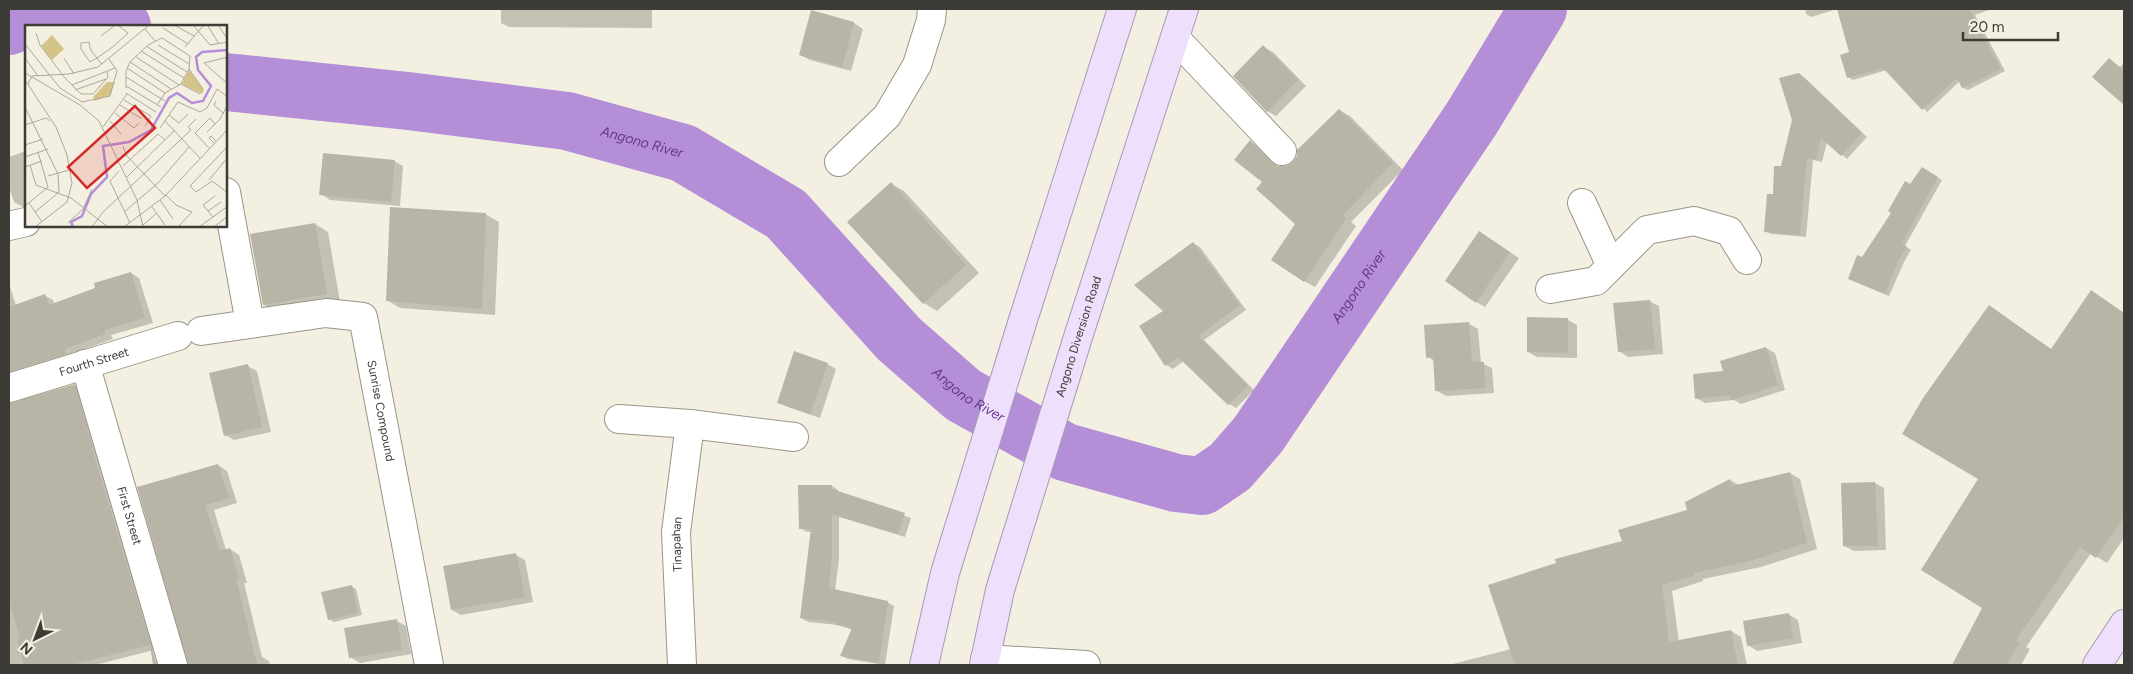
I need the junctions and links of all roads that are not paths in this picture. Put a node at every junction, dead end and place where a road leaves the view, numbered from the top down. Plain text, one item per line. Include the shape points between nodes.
1 (932, 9) edge
2 (1122, 9) edge
3 (1184, 9) edge
4 (1174, 38) junction
5 (1282, 152) dead end
6 (839, 162) dead end
7 (228, 203) edge
8 (1582, 203) dead end
9 (25, 222) edge
10 (9, 226) edge
11 (1747, 260) dead end
12 (1611, 266) junction
13 (1550, 289) dead end
14 (250, 323) junction
15 (190, 333) joint
16 (85, 364) junction
17 (9, 388) edge
18 (619, 419) dead end
19 (690, 424) junction
20 (794, 437) dead end
21 (2124, 624) edge
22 (985, 662) edge
23 (173, 665) edge
24 (429, 665) edge
25 (682, 665) edge
26 (924, 665) edge
27 (1086, 665) edge
28 (2097, 665) edge

1 - 6 street via 917,65 887,116
2 - 26 main road via 945,574
3 - 4 main road, Angono Diversion Road
4 - 5 street
4 - 22 main road, Angono Diversion Road via 1000,590
7 - 14 street
8 - 12 street
9 - 10 street
11 - 12 street via 1729,231 1694,221 1647,230
12 - 13 street via 1596,281
14 - 15 street, Sunrise Compound
14 - 24 street, Sunrise Compound via 326,313 363,318
15 - 16 street, Fourth Street
16 - 17 street, Fourth Street
16 - 23 street, First Street
18 - 19 street
19 - 20 street
19 - 25 street, Tinapahan via 676,532
21 - 28 main road
22 - 27 street

